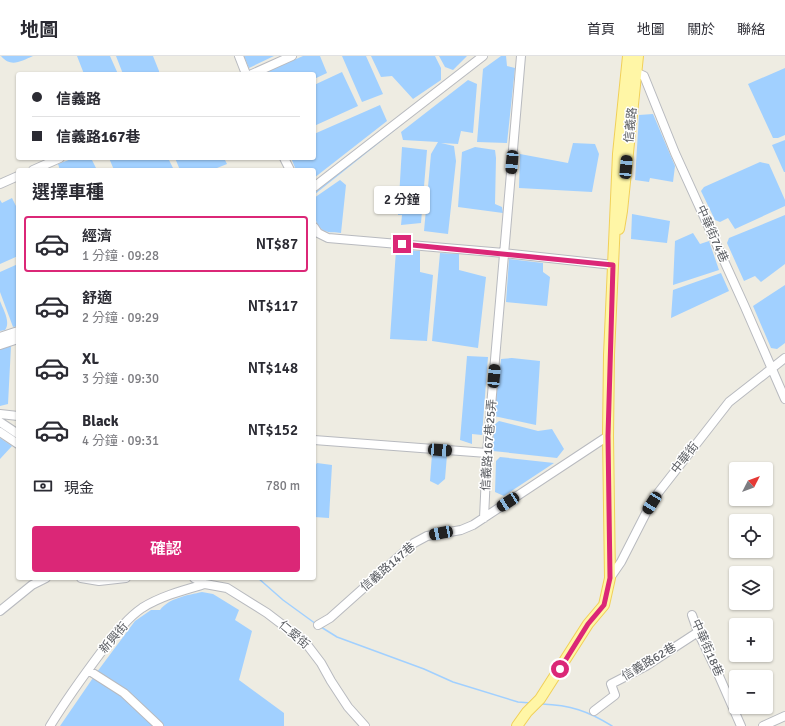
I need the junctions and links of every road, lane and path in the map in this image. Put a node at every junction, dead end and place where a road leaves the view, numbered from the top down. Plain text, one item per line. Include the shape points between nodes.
1 (239, 56) edge
2 (292, 56) edge
3 (483, 56) edge
4 (522, 56) edge
5 (628, 56) edge
6 (638, 56) edge
7 (627, 68) junction
8 (245, 72) edge
9 (256, 72) edge
10 (636, 72) junction
11 (56, 160) edge
12 (38, 168) edge
13 (16, 177) edge
14 (0, 184) edge
15 (316, 185) edge
16 (316, 230) edge
17 (504, 253) junction
18 (613, 265) junction
19 (16, 332) edge
20 (0, 337) edge
21 (16, 340) edge
22 (0, 345) edge
23 (785, 358) edge
24 (771, 369) junction
25 (785, 399) edge
26 (0, 414) edge
27 (16, 416) edge
28 (0, 422) edge
29 (0, 432) edge
30 (16, 433) edge
31 (608, 436) junction
32 (316, 440) edge
33 (16, 443) edge
34 (488, 453) junction
35 (484, 518) junction
36 (610, 578) junction
37 (42, 580) edge
38 (198, 580) edge
39 (205, 584) junction
40 (0, 611) edge
41 (692, 615) dead end
42 (318, 625) dead end
43 (698, 632) junction
44 (88, 670) junction
45 (594, 711) dead end
46 (785, 716) edge
47 (50, 726) edge
48 (159, 726) edge
49 (365, 726) edge
50 (517, 726) edge
51 (741, 726) edge
52 (763, 726) edge

1 - 8 street
2 - 9 street
3 - 15 street
4 - 17 street, 信義路167巷25弄
5 - 7 main road, 信義路
6 - 10 main road, 信義路
7 - 10 street
7 - 18 main road, 信義路 via 618,154
10 - 18 main road, 信義路 via 622,211
10 - 24 street, 中華街74巷 via 644,76
11 - 12 street
13 - 14 street
16 - 17 street via 328,238
17 - 18 street
17 - 34 street, 信義路167巷25弄
18 - 31 main road, 信義路
19 - 20 street
21 - 22 street
23 - 24 street, 中華街
24 - 25 street, 中華街74巷
24 - 36 street, 中華街 via 729,402 668,479 646,513 622,562
26 - 27 street
28 - 30 street
29 - 33 street
31 - 35 street, 信義路147巷
31 - 36 main road, 信義路
32 - 34 street
34 - 35 street, 信義路167巷25弄
35 - 42 street, 信義路147巷 via 461,530 427,536 414,543 330,618
36 - 50 main road, 信義路 via 604,605 588,624 538,701
37 - 40 street
38 - 39 street, 仁愛街
39 - 44 street, 新興街 via 180,591 142,608 116,633
39 - 49 street, 仁愛街 via 227,588 267,613 305,642 348,707
41 - 43 street, 中華街18巷
43 - 45 street, 信義路62巷 via 646,666 611,684 614,695
43 - 51 street, 中華街18巷
44 - 47 street, 新興街
44 - 48 street via 124,693
46 - 52 street

